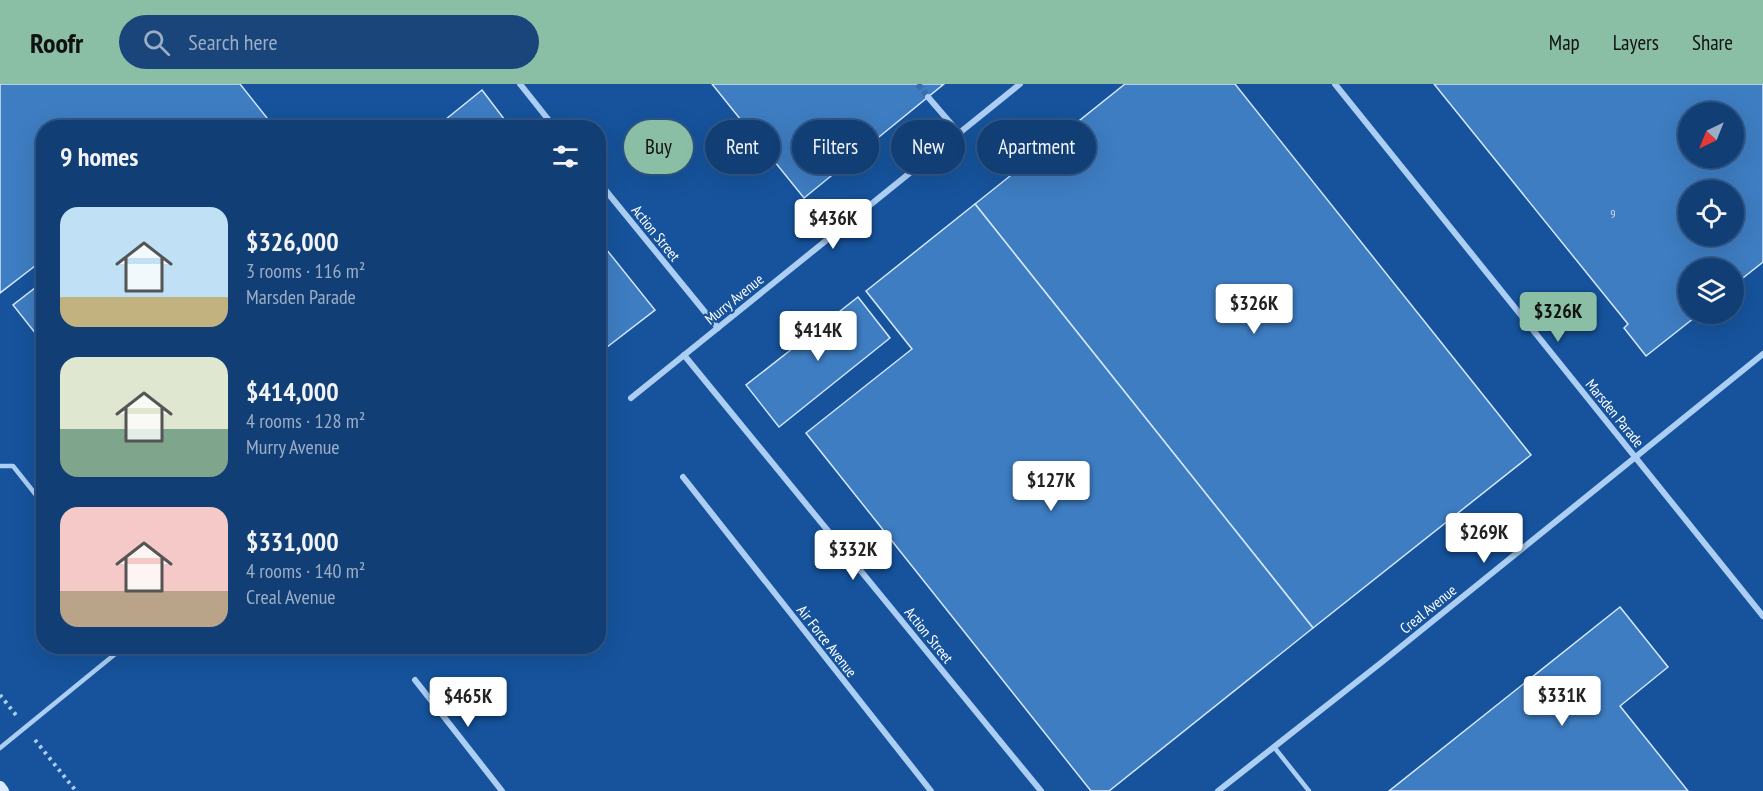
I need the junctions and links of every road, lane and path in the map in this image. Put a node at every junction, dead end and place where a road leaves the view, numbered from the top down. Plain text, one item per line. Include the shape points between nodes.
1 (520, 84) edge
2 (1020, 84) edge
3 (1335, 84) edge
4 (928, 97) tunnel mouth
5 (549, 120) edge
6 (948, 120) edge
7 (965, 128) edge
8 (908, 174) edge
9 (606, 191) edge
10 (718, 328) junction
11 (1763, 354) edge
12 (684, 355) junction
13 (631, 398) dead end
14 (1635, 457) junction
15 (0, 466) edge
16 (683, 477) dead end
17 (36, 495) edge
18 (1763, 616) edge
19 (114, 654) edge
20 (415, 680) dead end
21 (0, 695) edge
22 (25, 727) junction
23 (1274, 747) junction
24 (0, 748) edge
25 (0, 787) edge
26 (3, 791) edge
27 (76, 791) edge
28 (502, 791) edge
29 (931, 791) edge
30 (1041, 791) edge
31 (1218, 791) edge
32 (1309, 791) edge

1 - 5 street
2 - 7 street, Murry Avenue
3 - 14 street, Marsden Parade
4 - 6 street
8 - 10 street, Murry Avenue
9 - 10 street, Action Street
10 - 12 street, Murry Avenue
11 - 14 street, Creal Avenue
12 - 13 street, Murry Avenue
12 - 30 street, Action Street
14 - 18 street, Marsden Parade
14 - 23 street, Creal Avenue
15 - 17 lane via 13,466
16 - 29 street, Air Force Avenue
19 - 22 lane
20 - 28 street
21 - 22 path
22 - 24 lane
22 - 27 path
23 - 31 street, Creal Avenue
23 - 32 lane
25 - 26 street

